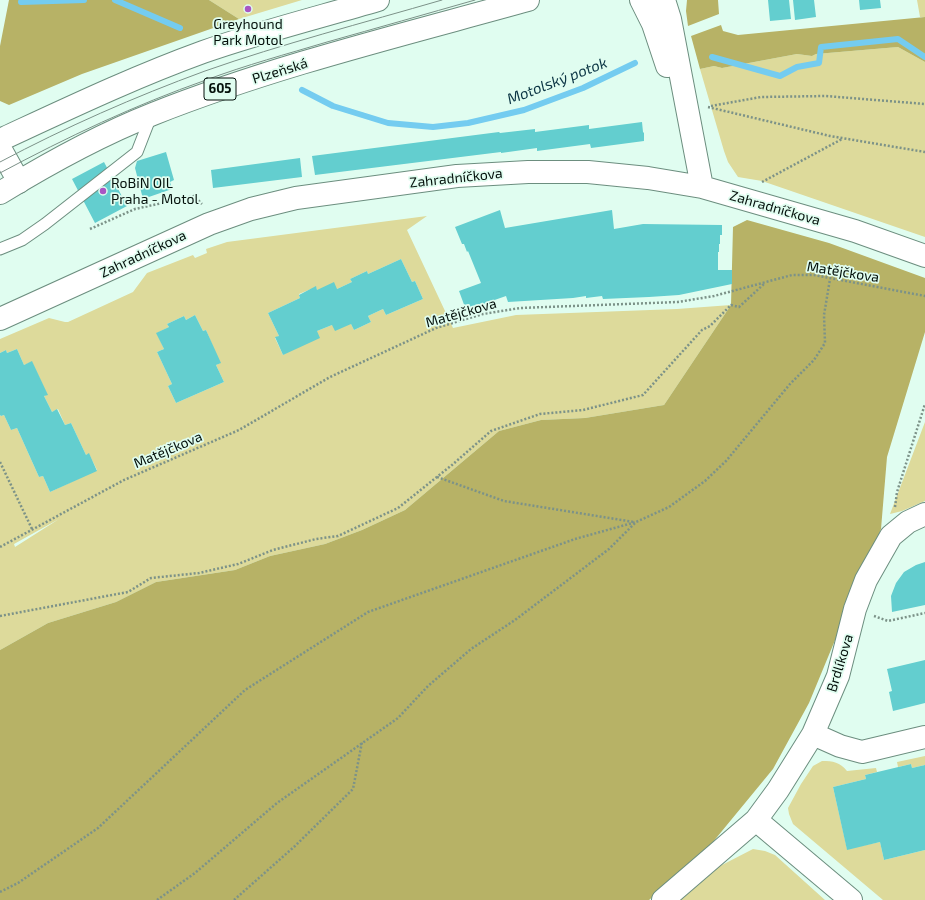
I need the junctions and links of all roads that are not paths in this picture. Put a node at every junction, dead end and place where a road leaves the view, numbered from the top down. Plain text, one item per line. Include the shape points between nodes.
1 (378, 0) edge
2 (528, 0) edge
3 (626, 0) edge
4 (641, 0) edge
5 (665, 11) edge
6 (152, 115) junction
7 (0, 140) edge
8 (0, 148) edge
9 (19, 182) junction
10 (702, 187) junction
11 (0, 193) edge
12 (0, 248) edge
13 (925, 256) edge
14 (0, 319) edge
15 (925, 514) edge
16 (813, 734) junction
17 (925, 737) edge
18 (756, 820) junction
19 (663, 900) edge
20 (851, 900) edge

1 - 7 street via 204,52 70,106
2 - 6 street, Plzeňská / 605 via 287,68
3 - 5 street
4 - 5 street
5 - 10 street
6 - 9 street, Plzeňská / 605 via 56,160
6 - 12 lane via 137,152 45,224 22,240
8 - 9 street
9 - 11 street, Plzeňská / 605
10 - 13 street, Zahradníčkova via 855,231
10 - 14 street, Zahradníčkova via 588,172 528,172 457,176 296,198 251,209 208,224
15 - 16 street, Brdlíkova via 908,522 891,536 866,580 855,609 838,676
16 - 17 street via 862,752
16 - 18 street, Brdlíkova
18 - 19 street, Brdlíkova
18 - 20 street

